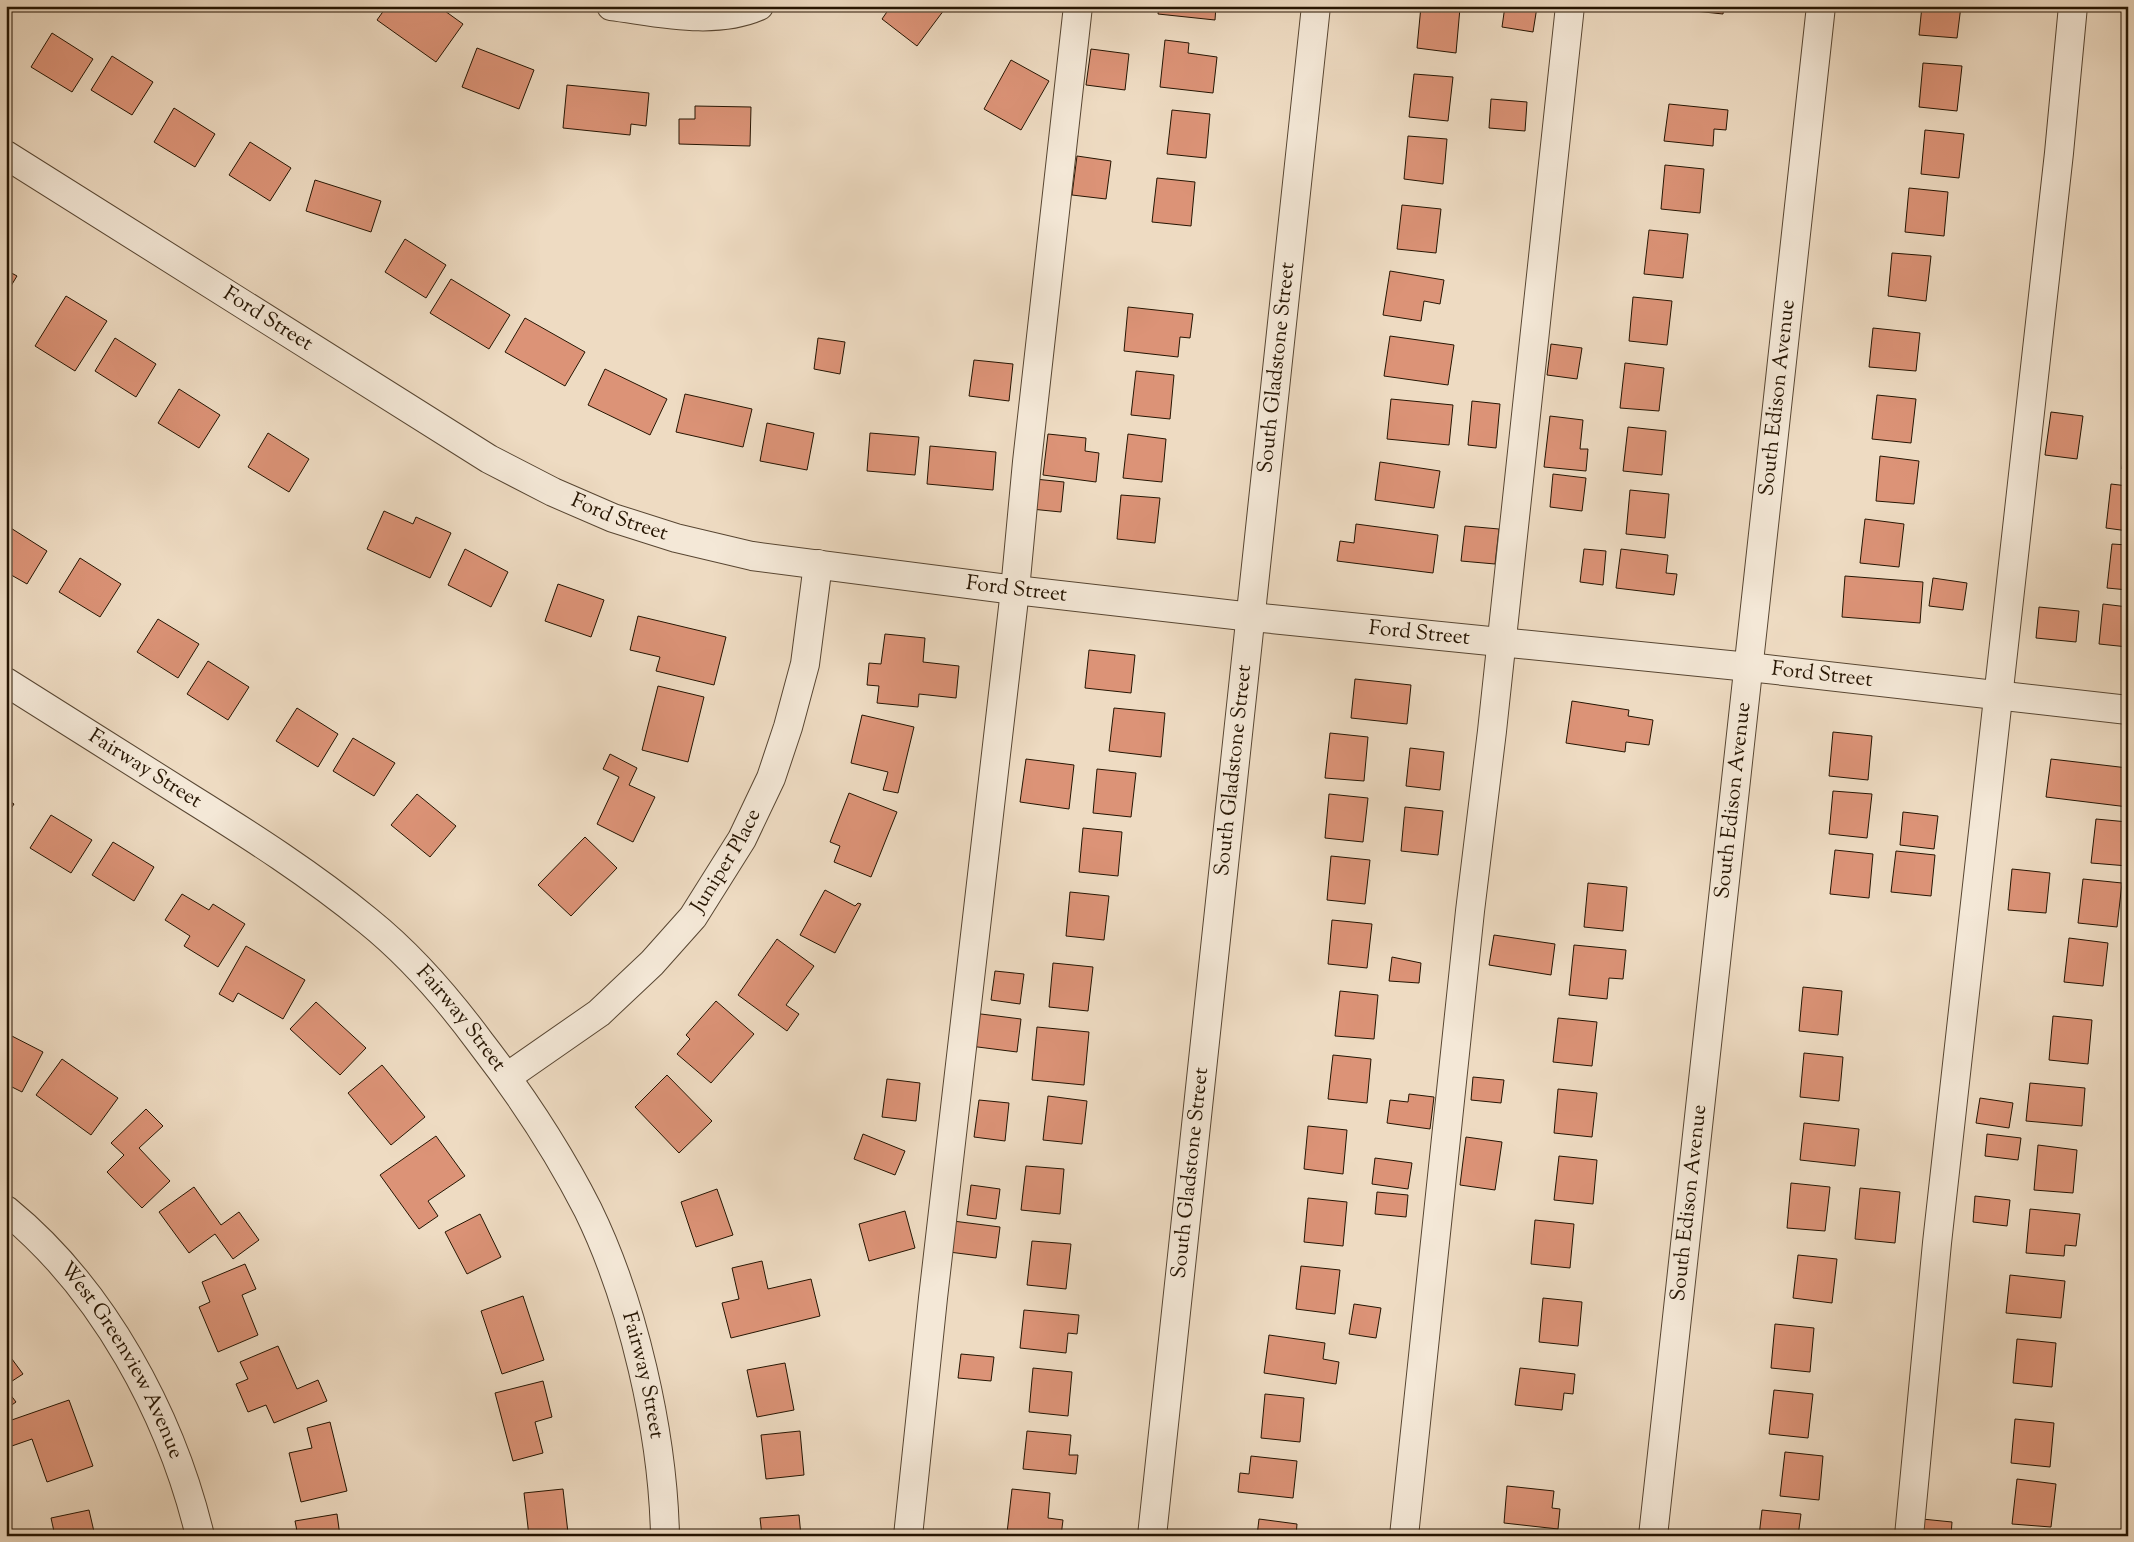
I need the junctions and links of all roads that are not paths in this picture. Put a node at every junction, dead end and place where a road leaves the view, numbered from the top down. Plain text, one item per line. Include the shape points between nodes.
1 (611, 6) edge
2 (759, 6) edge
3 (1078, 6) edge
4 (1316, 6) edge
5 (1570, 6) edge
6 (1821, 6) edge
7 (2073, 6) edge
8 (6, 155) edge
9 (818, 564) junction
10 (1015, 590) junction
11 (1252, 617) junction
12 (1501, 643) junction
13 (1749, 667) junction
14 (6, 682) edge
15 (2000, 696) junction
16 (2128, 710) edge
17 (507, 1077) junction
18 (6, 1210) edge
19 (200, 1536) edge
20 (666, 1536) edge
21 (908, 1536) edge
22 (1152, 1536) edge
23 (1404, 1536) edge
24 (1653, 1536) edge
25 (1909, 1536) edge

1 - 2 street via 683,16 721,15
3 - 10 street
4 - 11 street, South Gladstone Street
5 - 12 street
6 - 13 street, South Edison Avenue
7 - 15 street
8 - 9 street, Ford Street via 489,459 553,492 613,518 676,538 752,556
9 - 10 street, Ford Street
9 - 17 street, Juniper Place via 804,664 788,727 771,778 742,839 693,918 652,963 599,1013
10 - 11 street, Ford Street
10 - 21 street
11 - 12 street, Ford Street
11 - 22 street, South Gladstone Street
12 - 13 street, Ford Street
12 - 23 street
13 - 15 street, Ford Street
13 - 24 street, South Edison Avenue
14 - 17 street, Fairway Street via 250,836 371,922 456,1010
15 - 16 street, Ford Street
15 - 25 street via 1937,1243
17 - 20 street, Fairway Street via 531,1112 587,1210 612,1265 647,1392 658,1452
18 - 19 street, West Greenview Avenue via 28,1228 69,1272 114,1333 148,1393 176,1456

